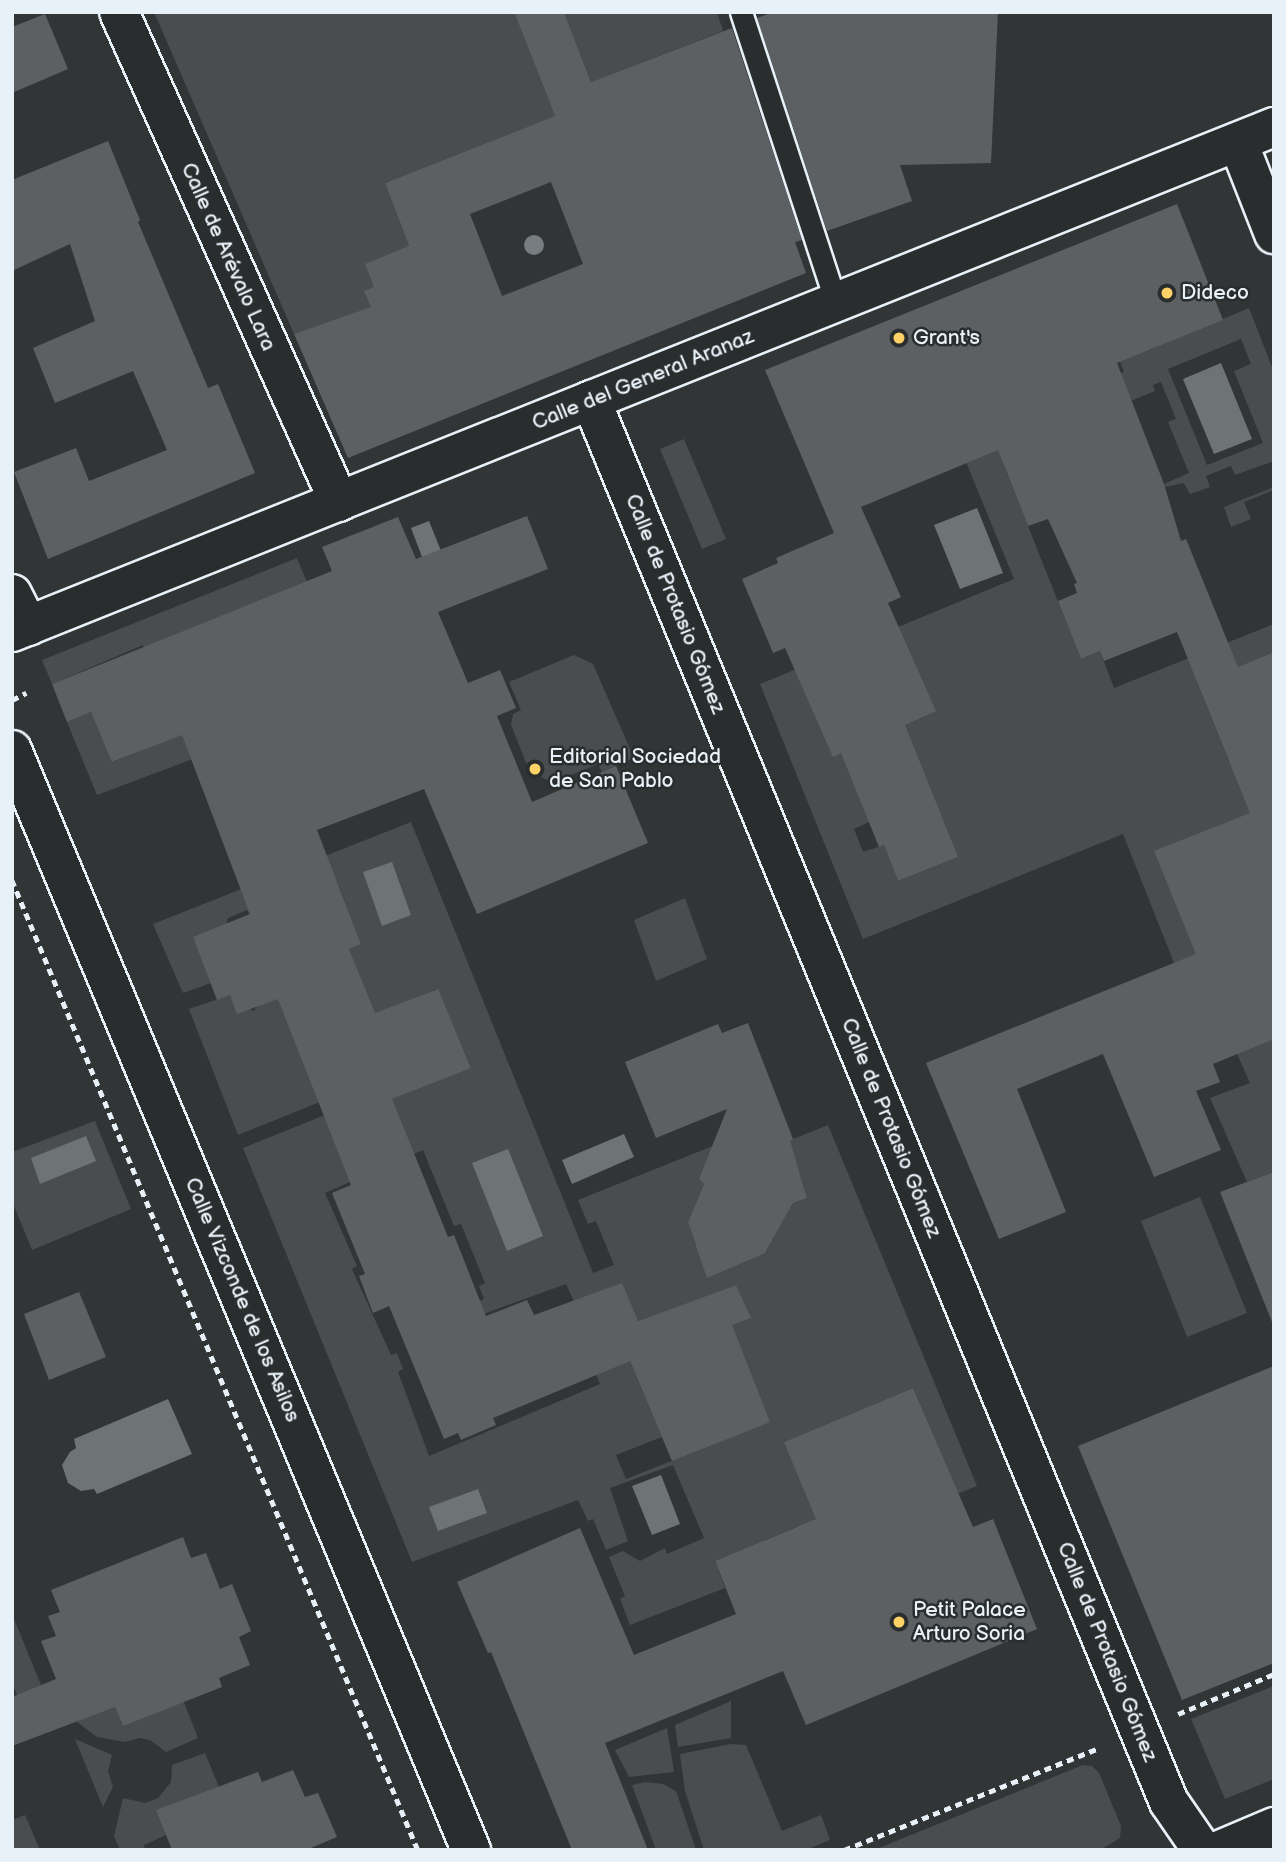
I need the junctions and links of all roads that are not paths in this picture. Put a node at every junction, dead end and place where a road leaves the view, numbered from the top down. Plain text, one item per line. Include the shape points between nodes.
1 (119, 12) edge
2 (741, 12) edge
3 (1274, 127) edge
4 (1238, 142) junction
5 (1274, 234) edge
6 (836, 302) junction
7 (591, 400) junction
8 (339, 502) junction
9 (17, 617) edge
10 (12, 750) edge
11 (1274, 1827) edge
12 (471, 1850) edge
13 (1202, 1850) edge
14 (1220, 1850) edge

1 - 8 street, Calle de Arévalo Lara
2 - 6 lane
3 - 4 street, Calle del General Aranaz
4 - 5 street
4 - 6 street, Calle del General Aranaz
6 - 7 street, Calle del General Aranaz
7 - 8 street, Calle del General Aranaz
7 - 13 street, Calle de Protasio Gómez via 1169,1802
8 - 9 street, Calle del General Aranaz
10 - 12 street, Calle Vizconde de los Asilos
11 - 14 street

